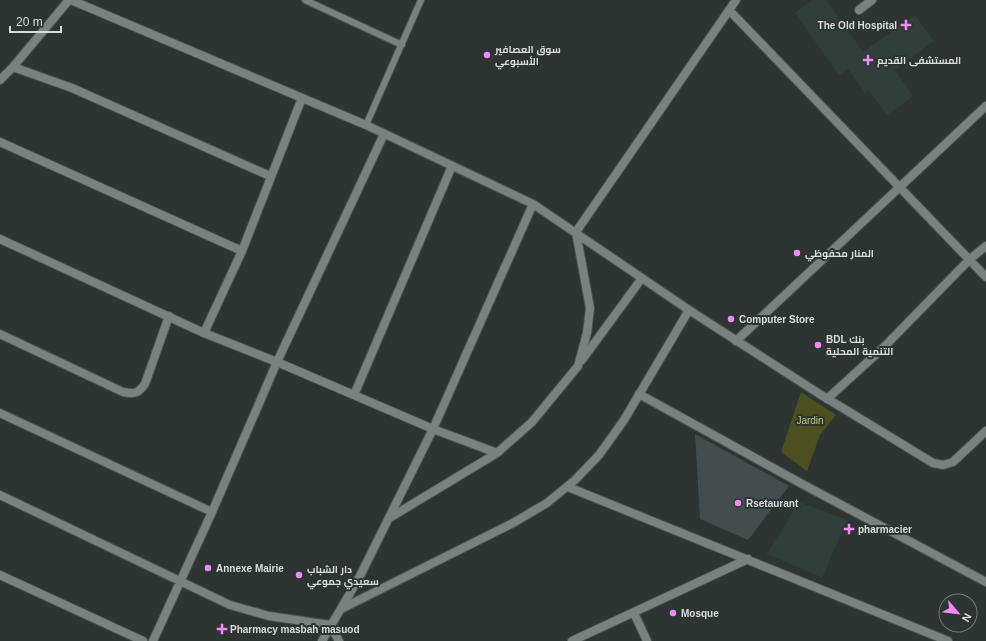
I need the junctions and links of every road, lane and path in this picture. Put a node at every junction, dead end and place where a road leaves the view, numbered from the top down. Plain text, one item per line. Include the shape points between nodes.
1 (70, 0) edge
2 (305, 0) edge
3 (421, 0) edge
4 (736, 0) edge
5 (872, 0) edge
6 (729, 10) junction
7 (859, 10) dead end
8 (402, 45) junction
9 (13, 67) junction
10 (0, 80) edge
11 (302, 98) junction
12 (986, 106) edge
13 (366, 125) junction
14 (384, 134) junction
15 (0, 142) edge
16 (452, 166) junction
17 (270, 176) junction
18 (899, 186) junction
19 (533, 204) junction
20 (576, 232) junction
21 (0, 239) edge
22 (986, 246) edge
23 (242, 251) junction
24 (970, 259) junction
25 (986, 277) edge
26 (642, 278) junction
27 (688, 310) junction
28 (169, 316) junction
29 (204, 333) junction
30 (0, 334) edge
31 (736, 341) junction
32 (277, 362) junction
33 (578, 366) junction
34 (639, 394) junction
35 (354, 395) junction
36 (828, 399) junction
37 (0, 413) edge
38 (433, 429) junction
39 (986, 431) edge
40 (497, 453) junction
41 (568, 486) junction
42 (0, 495) edge
43 (212, 512) junction
44 (390, 517) junction
45 (748, 560) junction
46 (0, 575) edge
47 (180, 582) junction
48 (986, 582) edge
49 (340, 610) junction
50 (634, 613) junction
51 (330, 625) junction
52 (143, 641) edge
53 (153, 641) edge
54 (322, 641) edge
55 (339, 641) edge
56 (572, 641) edge
57 (647, 641) edge
58 (948, 641) edge

1 - 9 street
1 - 11 street
2 - 8 lane
3 - 8 lane
4 - 6 street
5 - 7 street
6 - 18 street
6 - 20 street
8 - 13 lane
9 - 10 street
9 - 17 street via 72,88
11 - 13 street
11 - 17 street
12 - 18 street
13 - 14 street
14 - 16 street
14 - 32 street
15 - 23 street
16 - 19 street
16 - 35 street
17 - 23 street
18 - 24 street
18 - 31 street
19 - 20 street
19 - 38 street
20 - 26 street
20 - 33 street via 590,308 587,333
21 - 28 street
22 - 24 street
23 - 29 street
24 - 25 street
24 - 36 street via 883,348
26 - 27 street
26 - 33 street
27 - 31 street
27 - 34 street
28 - 29 street
28 - 30 street via 145,384 134,394 123,392
29 - 32 street
31 - 36 street
32 - 35 street
32 - 43 street
33 - 40 street via 532,422
34 - 41 street via 600,455
34 - 48 street
35 - 38 street
36 - 39 street via 940,465 953,462
37 - 43 street
38 - 40 street
38 - 44 street
40 - 44 street
41 - 45 street
41 - 49 street via 547,503 513,523
42 - 47 street
43 - 47 street
44 - 49 street
45 - 50 street
45 - 58 street
46 - 52 street
47 - 51 street via 246,610 268,616
47 - 53 street
49 - 51 street
50 - 56 street
50 - 57 street
51 - 54 street
51 - 55 street

